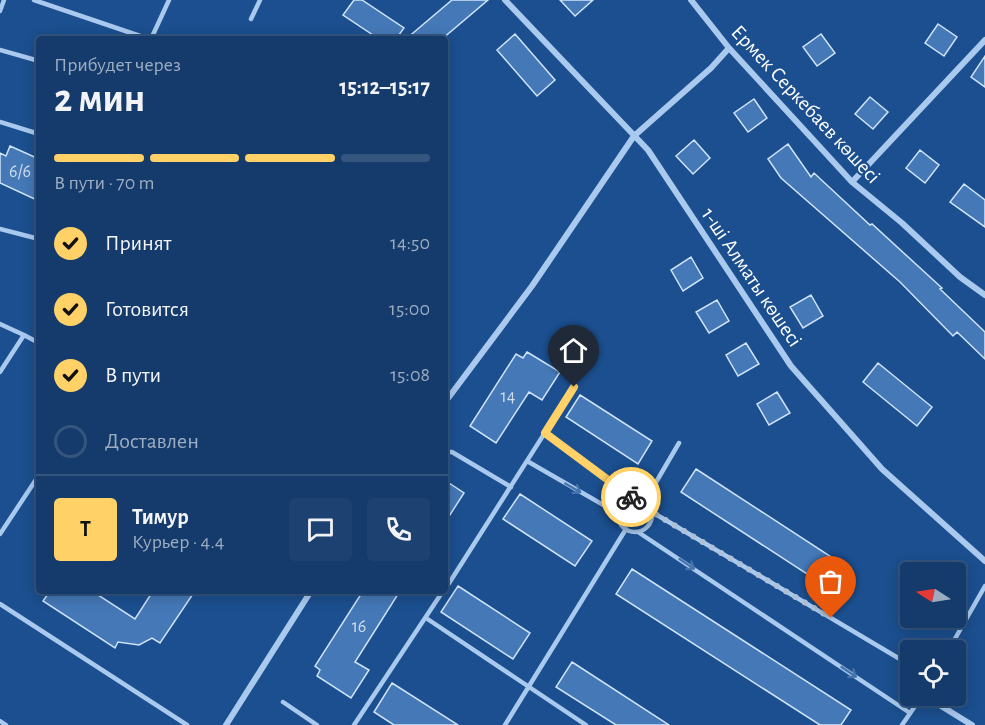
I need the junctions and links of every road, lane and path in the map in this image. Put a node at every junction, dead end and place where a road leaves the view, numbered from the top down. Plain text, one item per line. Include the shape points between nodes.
1 (4, 0) edge
2 (34, 0) edge
3 (169, 0) edge
4 (260, 0) edge
5 (505, 0) edge
6 (691, 0) edge
7 (0, 11) edge
8 (251, 19) dead end
9 (141, 36) edge
10 (151, 36) edge
11 (985, 40) edge
12 (729, 48) junction
13 (0, 50) edge
14 (36, 60) edge
15 (0, 122) edge
16 (36, 133) edge
17 (634, 136) junction
18 (852, 182) junction
19 (0, 229) edge
20 (36, 238) edge
21 (985, 295) edge
22 (0, 324) edge
23 (24, 335) junction
24 (36, 341) edge
25 (0, 372) edge
26 (574, 387) dead end
27 (448, 398) edge
28 (545, 433) junction
29 (679, 443) dead end
30 (448, 452) edge
31 (527, 461) junction
32 (36, 480) edge
33 (511, 487) junction
34 (632, 498) junction
35 (645, 501) junction
36 (652, 512) junction
37 (619, 514) junction
38 (626, 529) junction
39 (638, 532) junction
40 (0, 534) edge
41 (985, 561) edge
42 (448, 583) edge
43 (985, 586) edge
44 (308, 594) edge
45 (441, 594) edge
46 (0, 604) edge
47 (426, 618) junction
48 (954, 640) edge
49 (900, 659) edge
50 (529, 687) junction
51 (283, 702) dead end
52 (915, 706) edge
53 (940, 706) edge
54 (910, 712) junction
55 (0, 721) edge
56 (6, 725) edge
57 (187, 725) edge
58 (226, 725) edge
59 (317, 725) edge
60 (354, 725) edge
61 (506, 725) edge
62 (586, 725) edge
63 (902, 725) edge
64 (972, 725) edge

1 - 7 lane
2 - 9 lane
3 - 10 lane
4 - 8 lane
5 - 17 street, 1-ші Алматы көшесі
6 - 12 street, Ермек Серкебаев көшесі
11 - 18 street
12 - 17 street
12 - 18 street, Ермек Серкебаев көшесі
13 - 14 lane
15 - 16 lane
17 - 27 street via 532,286
17 - 41 street, 1-ші Алматы көшесі via 648,150 791,366 882,469
18 - 21 street, Ермек Серкебаев көшесі
19 - 20 lane
22 - 23 lane
23 - 24 lane
23 - 25 lane
26 - 28 lane
28 - 31 lane
28 - 34 lane
29 - 35 lane
30 - 33 lane
31 - 33 lane
31 -> 37 lane
32 - 40 lane
33 - 42 lane
34 - 35 lane
34 - 37 lane via 622,505
35 - 36 lane
36 - 39 lane via 649,525
36 - 49 lane
37 - 38 lane
38 - 39 lane
38 - 50 lane
39 -> 54 lane
43 - 48 lane
44 - 58 street
45 - 47 lane
46 - 57 lane
47 - 50 lane
47 - 60 lane
50 - 61 lane
50 - 62 lane
51 - 59 lane
52 - 54 lane
53 - 64 street
54 - 63 lane
55 - 56 lane

